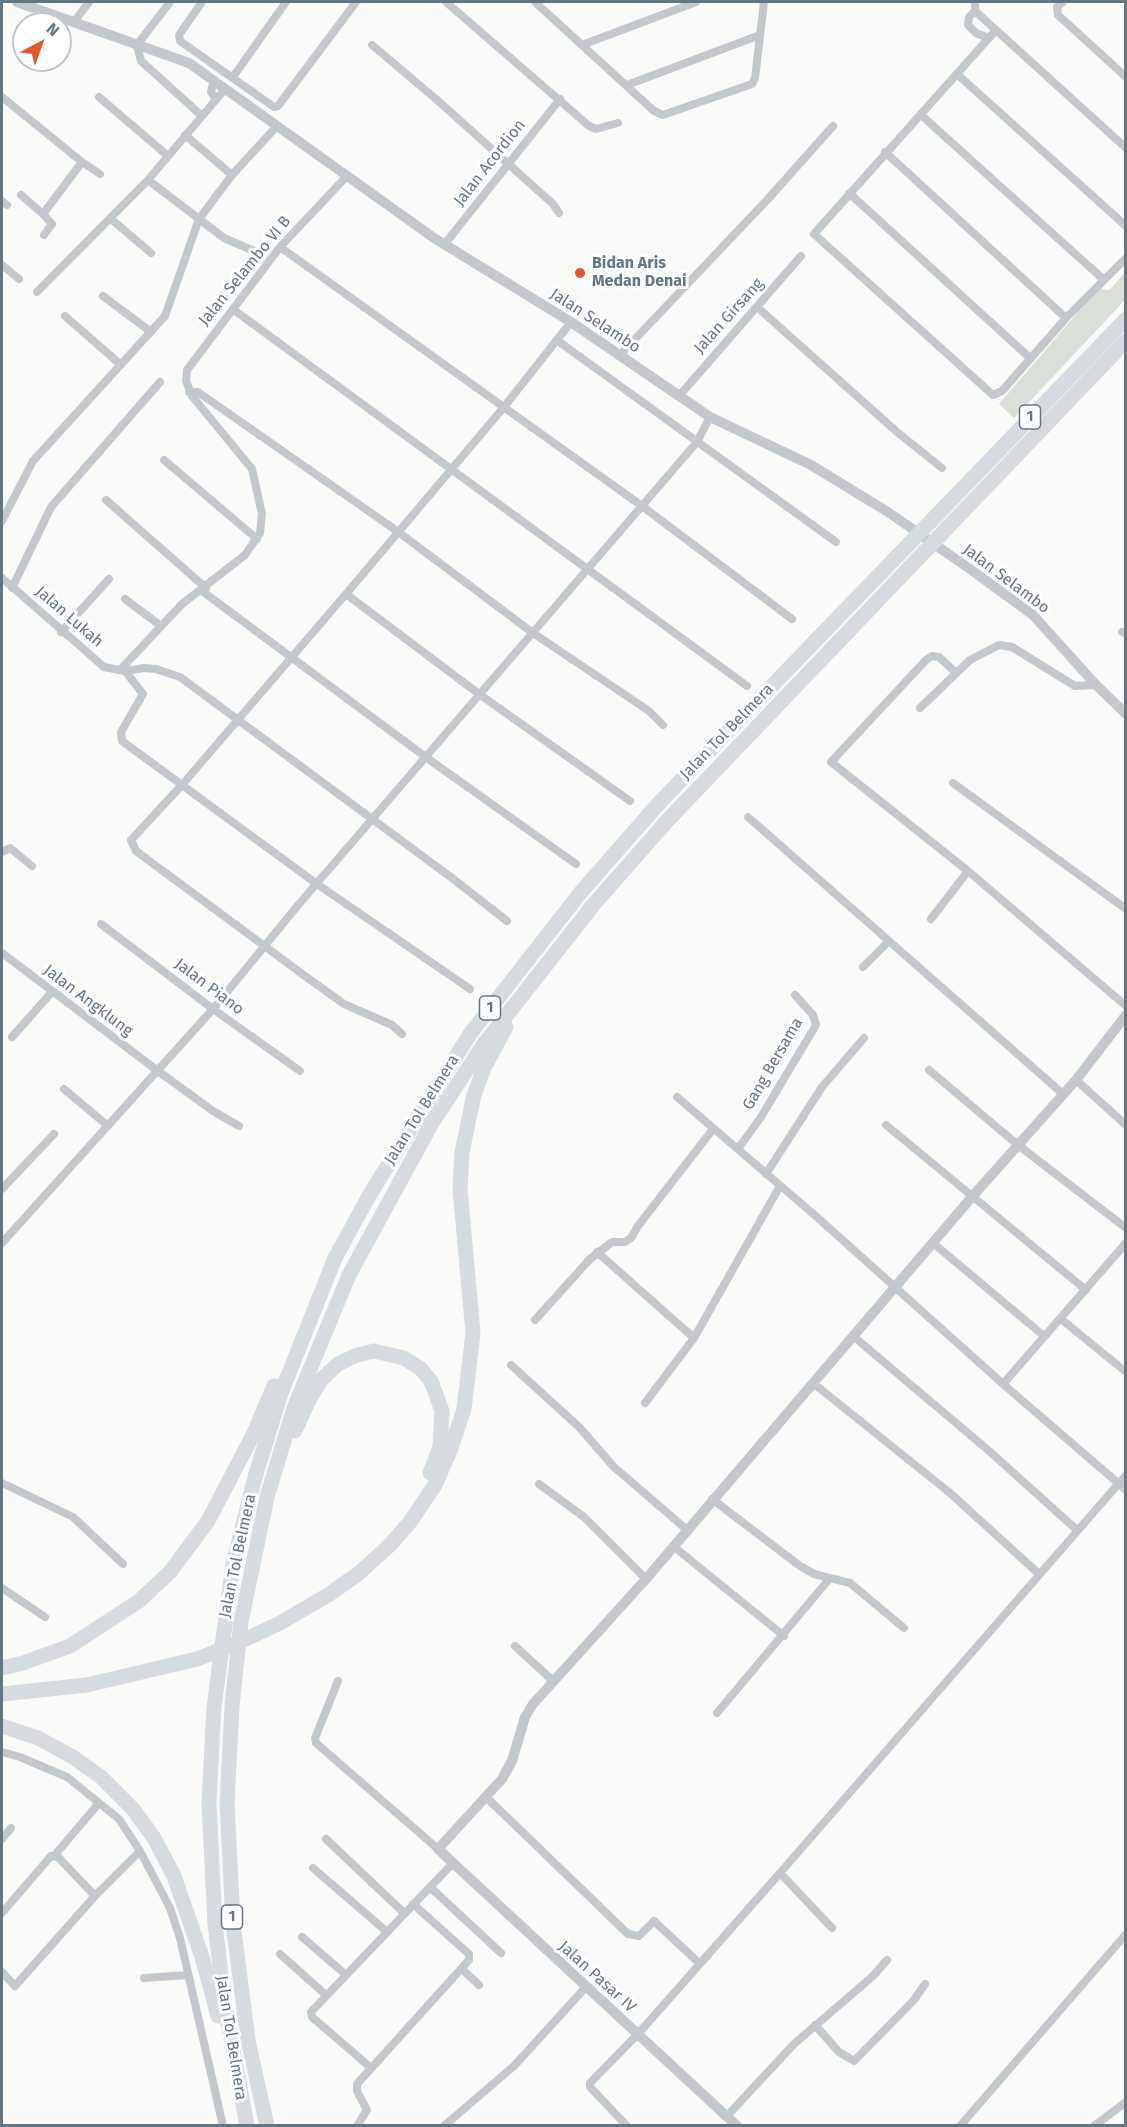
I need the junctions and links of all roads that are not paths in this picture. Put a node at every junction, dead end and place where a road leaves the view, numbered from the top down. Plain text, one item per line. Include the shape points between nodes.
1 (17, 2) edge
2 (89, 2) edge
3 (170, 2) edge
4 (202, 2) edge
5 (286, 2) edge
6 (356, 2) edge
7 (447, 2) edge
8 (549, 2) edge
9 (696, 2) edge
10 (764, 2) edge
11 (1063, 2) edge
12 (537, 3) edge
13 (975, 6) edge
14 (74, 22) junction
15 (996, 30) junction
16 (760, 35) junction
17 (989, 38) junction
18 (137, 45) junction
19 (372, 45) dead end
20 (582, 45) junction
21 (958, 75) junction
22 (233, 77) junction
23 (1125, 77) edge
24 (214, 80) junction
25 (627, 85) junction
26 (225, 88) junction
27 (99, 96) dead end
28 (2, 97) edge
29 (560, 99) junction
30 (216, 100) junction
31 (921, 115) junction
32 (202, 116) junction
33 (618, 123) dead end
34 (277, 126) junction
35 (833, 126) dead end
36 (185, 135) junction
37 (1125, 148) edge
38 (885, 152) junction
39 (168, 156) junction
40 (82, 162) junction
41 (508, 164) junction
42 (100, 174) dead end
43 (232, 175) junction
44 (346, 177) junction
45 (148, 180) junction
46 (849, 193) junction
47 (21, 195) dead end
48 (559, 213) dead end
49 (43, 214) junction
50 (111, 219) junction
51 (199, 219) junction
52 (1125, 226) edge
53 (44, 235) dead end
54 (444, 245) junction
55 (280, 248) junction
56 (254, 251) dead end
57 (151, 253) dead end
58 (801, 256) dead end
59 (1125, 258) edge
60 (2, 265) edge
61 (19, 279) dead end
62 (1103, 279) junction
63 (37, 292) dead end
64 (103, 296) dead end
65 (757, 307) junction
66 (234, 310) junction
67 (64, 316) dead end
68 (1066, 318) junction
69 (1125, 319) edge
70 (571, 322) junction
71 (151, 332) junction
72 (558, 341) junction
73 (1125, 341) edge
74 (619, 356) junction
75 (1030, 358) junction
76 (121, 365) junction
77 (160, 382) dead end
78 (189, 392) junction
79 (679, 396) junction
80 (504, 407) junction
81 (710, 417) junction
82 (698, 442) junction
83 (164, 460) dead end
84 (452, 468) junction
85 (942, 468) dead end
86 (106, 500) dead end
87 (642, 506) junction
88 (2, 521) edge
89 (397, 531) junction
90 (257, 539) junction
91 (836, 542) dead end
92 (588, 570) junction
93 (2, 578) edge
94 (109, 579) dead end
95 (12, 588) junction
96 (204, 590) junction
97 (346, 594) junction
98 (125, 598) dead end
99 (792, 619) dead end
100 (161, 626) junction
101 (61, 632) junction
102 (533, 633) junction
103 (290, 658) junction
104 (123, 671) junction
105 (955, 672) junction
106 (1095, 685) junction
107 (747, 686) dead end
108 (479, 694) junction
109 (920, 708) dead end
110 (1125, 714) edge
111 (236, 721) junction
112 (663, 725) dead end
113 (426, 758) junction
114 (953, 783) dead end
115 (182, 786) junction
116 (630, 801) dead end
117 (748, 817) dead end
118 (372, 821) junction
119 (2, 852) edge
120 (576, 864) dead end
121 (32, 866) dead end
122 (968, 871) junction
123 (316, 884) junction
124 (1125, 909) edge
125 (931, 919) dead end
126 (507, 921) dead end
127 (101, 924) dead end
128 (888, 942) junction
129 (264, 946) junction
130 (2, 953) edge
131 (863, 967) dead end
132 (538, 973) junction
133 (470, 989) dead end
134 (51, 993) junction
135 (795, 995) dead end
136 (1125, 1006) edge
137 (213, 1010) junction
138 (1124, 1018) edge
139 (402, 1034) dead end
140 (12, 1037) dead end
141 (864, 1038) dead end
142 (929, 1070) dead end
143 (158, 1071) junction
144 (300, 1071) dead end
145 (1076, 1080) junction
146 (64, 1089) dead end
147 (1063, 1094) junction
148 (677, 1097) dead end
149 (886, 1125) dead end
150 (1125, 1125) edge
151 (108, 1126) junction
152 (239, 1126) dead end
153 (713, 1129) junction
154 (54, 1134) dead end
155 (1018, 1144) junction
156 (738, 1149) junction
157 (766, 1174) junction
158 (780, 1186) junction
159 (2, 1189) edge
160 (971, 1198) junction
161 (1125, 1228) edge
162 (2, 1243) edge
163 (933, 1244) junction
164 (1123, 1249) edge
165 (597, 1252) junction
166 (897, 1287) junction
167 (322, 1290) junction
168 (1086, 1290) junction
169 (1061, 1319) junction
170 (535, 1320) dead end
171 (853, 1336) junction
172 (1044, 1336) junction
173 (694, 1338) junction
174 (512, 1365) dead end
175 (1125, 1372) edge
176 (813, 1383) junction
177 (1003, 1384) junction
178 (645, 1403) dead end
179 (1125, 1475) edge
180 (2, 1483) edge
181 (1118, 1483) junction
182 (539, 1484) dead end
183 (1125, 1490) edge
184 (267, 1497) junction
185 (712, 1499) junction
186 (686, 1529) junction
187 (1077, 1530) junction
188 (673, 1546) junction
189 (123, 1564) dead end
190 (1039, 1574) junction
191 (830, 1578) junction
192 (646, 1579) junction
193 (2, 1588) edge
194 (45, 1617) dead end
195 (279, 1619) junction
196 (904, 1628) dead end
197 (784, 1636) junction
198 (515, 1646) dead end
199 (196, 1654) junction
200 (2, 1668) edge
201 (338, 1681) dead end
202 (553, 1681) junction
203 (2, 1689) edge
204 (2, 1694) edge
205 (717, 1713) dead end
206 (2, 1726) edge
207 (2, 1752) edge
208 (486, 1797) junction
209 (99, 1803) junction
210 (11, 1828) dead end
211 (2, 1839) edge
212 (326, 1839) dead end
213 (438, 1849) junction
214 (140, 1851) junction
215 (54, 1856) junction
216 (452, 1864) junction
217 (313, 1868) dead end
218 (780, 1873) junction
219 (430, 1887) junction
220 (95, 1896) junction
221 (413, 1904) junction
222 (2, 1913) edge
223 (404, 1913) junction
224 (832, 1928) dead end
225 (386, 1931) junction
226 (1125, 1934) edge
227 (302, 1937) dead end
228 (501, 1953) dead end
229 (280, 1954) dead end
230 (886, 1960) dead end
231 (699, 1963) junction
232 (463, 1970) junction
233 (2, 1972) edge
234 (345, 1974) junction
235 (188, 1975) junction
236 (144, 1978) dead end
237 (925, 1984) dead end
238 (479, 1985) dead end
239 (586, 1987) junction
240 (326, 1995) junction
241 (815, 2025) junction
242 (638, 2034) junction
243 (370, 2067) junction
244 (1125, 2102) edge
245 (727, 2116) junction
246 (246, 2121) edge
247 (223, 2126) edge
248 (267, 2126) edge
249 (357, 2126) edge
250 (444, 2126) edge
251 (627, 2126) edge
252 (737, 2126) edge
253 (960, 2126) edge
254 (1094, 2126) edge

1 - 14 street, Jalan Selambo
2 - 14 street
3 - 18 street
4 - 22 street via 179,35 180,41
5 - 22 street
6 - 22 street via 278,106 270,106
7 - 29 street
8 - 12 street
9 - 20 street
10 - 16 street
11 - 23 street via 1057,7 1058,15
12 - 20 street
13 - 15 street
13 - 17 street via 969,26
14 - 18 street, Jalan Selambo
15 - 17 street
15 - 37 street
16 - 25 street
16 - 25 street via 755,78 748,86 663,116
17 - 21 street
18 - 24 street, Jalan Selambo via 189,63
18 - 32 street via 143,63
19 - 41 street
20 - 25 street
21 - 31 street
21 - 52 street
24 - 26 street, Jalan Selambo
24 - 30 street via 211,92
26 - 30 street
26 - 34 street, Jalan Selambo
27 - 39 street
28 - 40 street
29 - 33 street via 592,129
29 - 41 street, Jalan Acordion
30 - 32 street
31 - 38 street
31 - 62 street
32 - 36 street
34 - 43 street
34 - 44 street, Jalan Selambo
35 - 74 street
36 - 39 street
36 - 43 street
38 - 46 street
38 - 68 street
39 - 45 street
40 - 42 street
40 - 49 street
41 - 48 street
41 - 54 street, Jalan Acordion
43 - 51 street
44 - 54 street, Jalan Selambo
44 - 55 street, Jalan Selambo VI B
45 - 50 street
45 - 51 street
46 - 75 street
46 - 75 street via 814,234 980,386 997,395
47 - 49 street
49 - 53 street via 52,224
50 - 57 street
50 - 63 street
51 - 56 street via 234,244
51 - 71 street via 165,316
54 - 70 street, Jalan Selambo
55 - 66 street, Jalan Selambo VI B
55 - 80 street
58 - 65 street, Jalan Girsang
59 - 62 street
60 - 61 street
62 - 68 street
64 - 71 street
65 - 79 street, Jalan Girsang
65 - 85 street
66 - 78 street, Jalan Selambo VI B via 192,360 186,381
66 - 84 street
67 - 76 street
68 - 75 street
69 - 167 highway, Jalan Tol Belmera / 1 via 668,793 581,892 457,1054 370,1194
70 - 72 street
70 - 74 street, Jalan Selambo
71 - 76 street
72 - 80 street
72 - 82 street
73 - 132 highway, Jalan Tol Belmera / 1 via 667,821
74 - 79 street, Jalan Selambo
76 - 88 street via 33,461
77 - 95 street via 51,507
78 - 89 street via 198,392
78 - 90 street via 252,469 262,514
79 - 81 street, Jalan Selambo
80 - 84 street
80 - 87 street
81 - 82 street
81 - 106 street, Jalan Selambo via 811,465 970,569 1033,615
82 - 87 street
82 - 91 street
83 - 90 street
84 - 89 street
84 - 92 street
86 - 96 street
87 - 92 street
87 - 99 street
89 - 97 street
89 - 102 street
90 - 96 street via 245,555
92 - 102 street
92 - 107 street
93 - 95 street, Jalan Lukah
94 - 101 street
95 - 101 street, Jalan Lukah
96 - 100 street via 182,604
96 - 103 street
97 - 103 street
97 - 108 street
98 - 100 street
100 - 104 street
101 - 104 street, Jalan Lukah via 104,667
102 - 108 street
102 - 112 street via 649,711
103 - 111 street
103 - 113 street
104 - 111 street via 144,668 175,674
104 - 115 street via 143,694 120,737
105 - 106 street via 983,651 999,645 1012,647 1075,686
105 - 109 street
105 - 122 street via 939,657 926,660 831,762
106 - 110 street, Jalan Selambo
108 - 113 street
108 - 116 street
111 - 115 street
111 - 118 street
113 - 118 street
113 - 120 street
114 - 124 street
115 - 123 street
115 - 129 street via 131,840 132,848
117 - 128 street
118 - 123 street
118 - 126 street
119 - 121 street via 10,849
122 - 125 street
122 - 136 street
123 - 129 street
123 - 133 street
127 - 137 street, Jalan Piano
128 - 131 street
128 - 147 street
129 - 137 street
129 - 139 street via 338,999 392,1025
130 - 134 street, Jalan Angklung
132 - 184 highway, Jalan Tol Belmera / 1 via 484,1044 385,1205 326,1328 294,1408
132 - 195 highway via 484,1068 466,1122 460,1189 473,1333 464,1409 450,1451 422,1506 390,1545 328,1595
134 - 140 street
134 - 143 street, Jalan Angklung
135 - 156 street, Gang Bersama via 813,1015 816,1025
137 - 143 street
137 - 144 street, Jalan Piano
138 - 145 street
141 - 157 street via 822,1087
142 - 155 street
143 - 151 street
143 - 152 street, Jalan Angklung
145 - 147 street
145 - 150 street
146 - 151 street
147 - 155 street
148 - 153 street
149 - 160 street
151 - 162 street
153 - 156 street
153 - 165 street via 629,1241 612,1242
154 - 159 street
155 - 160 street
155 - 161 street
156 - 157 street
157 - 158 street
158 - 166 street
158 - 173 street
160 - 163 street
160 - 168 street
163 - 166 street
163 - 172 street
164 - 168 street
165 - 170 street
165 - 173 street
166 - 171 street
166 - 177 street
167 - 200 highway via 298,1332 224,1493 170,1572 139,1601 70,1646
167 - 246 highway, Jalan Tol Belmera / 1 via 281,1393 255,1477 233,1564 214,1707 209,1803 215,1924
168 - 169 street
169 - 172 street
169 - 175 street
171 - 176 street
171 - 187 street
172 - 177 street
173 - 178 street
174 - 186 street via 579,1427 614,1467
176 - 185 street
176 - 190 street via 950,1493
177 - 181 street
179 - 181 street
180 - 189 street via 73,1517
181 - 183 street
181 - 187 street
182 - 192 street via 584,1518
184 - 195 highway via 309,1398 338,1364 357,1355 381,1353 404,1358 431,1381 443,1426 434,1464 416,1497 384,1538 355,1566
184 - 248 highway, Jalan Tol Belmera / 1 via 241,1622 227,1802 228,1865 238,1974
185 - 186 street
185 - 191 street via 800,1566
186 - 188 street
187 - 190 street
188 - 192 street
188 - 197 street
190 - 218 street
191 - 196 street via 850,1583
191 - 197 street
192 - 202 street
193 - 194 street
195 - 199 highway
197 - 205 street
198 - 202 street
199 - 203 highway
199 - 204 highway via 87,1685
201 - 213 street via 316,1743
202 - 208 street via 525,1717 512,1761
206 - 246 highway via 73,1756 133,1809 154,1838 188,1913
207 - 209 street via 67,1777
208 - 213 street
208 - 231 street via 628,1934 639,1936 654,1921
209 - 214 street via 119,1820
209 - 215 street
210 - 211 street
212 - 223 street
213 - 216 street, Jalan Pasar IV
214 - 220 street
214 - 235 street via 170,1908
215 - 220 street
215 - 222 street
216 - 219 street
216 - 239 street, Jalan Pasar IV
217 - 225 street
218 - 224 street
218 - 231 street
219 - 221 street
219 - 228 street
220 - 233 street via 15,1986
221 - 223 street
221 - 232 street via 469,1954
223 - 225 street
225 - 234 street
226 - 253 street
227 - 234 street
229 - 240 street
230 - 241 street via 873,1977
231 - 242 street
232 - 238 street
232 - 243 street
234 - 240 street
235 - 236 street
235 - 247 street
237 - 241 street via 854,2061 839,2052
239 - 242 street, Jalan Pasar IV
239 - 250 street via 514,2066
240 - 243 street via 311,2012 312,2017
241 - 245 street
242 - 245 street, Jalan Pasar IV
242 - 251 street via 590,2085
243 - 249 street via 357,2084 367,2110
244 - 254 street
245 - 252 street, Jalan Pasar IV

